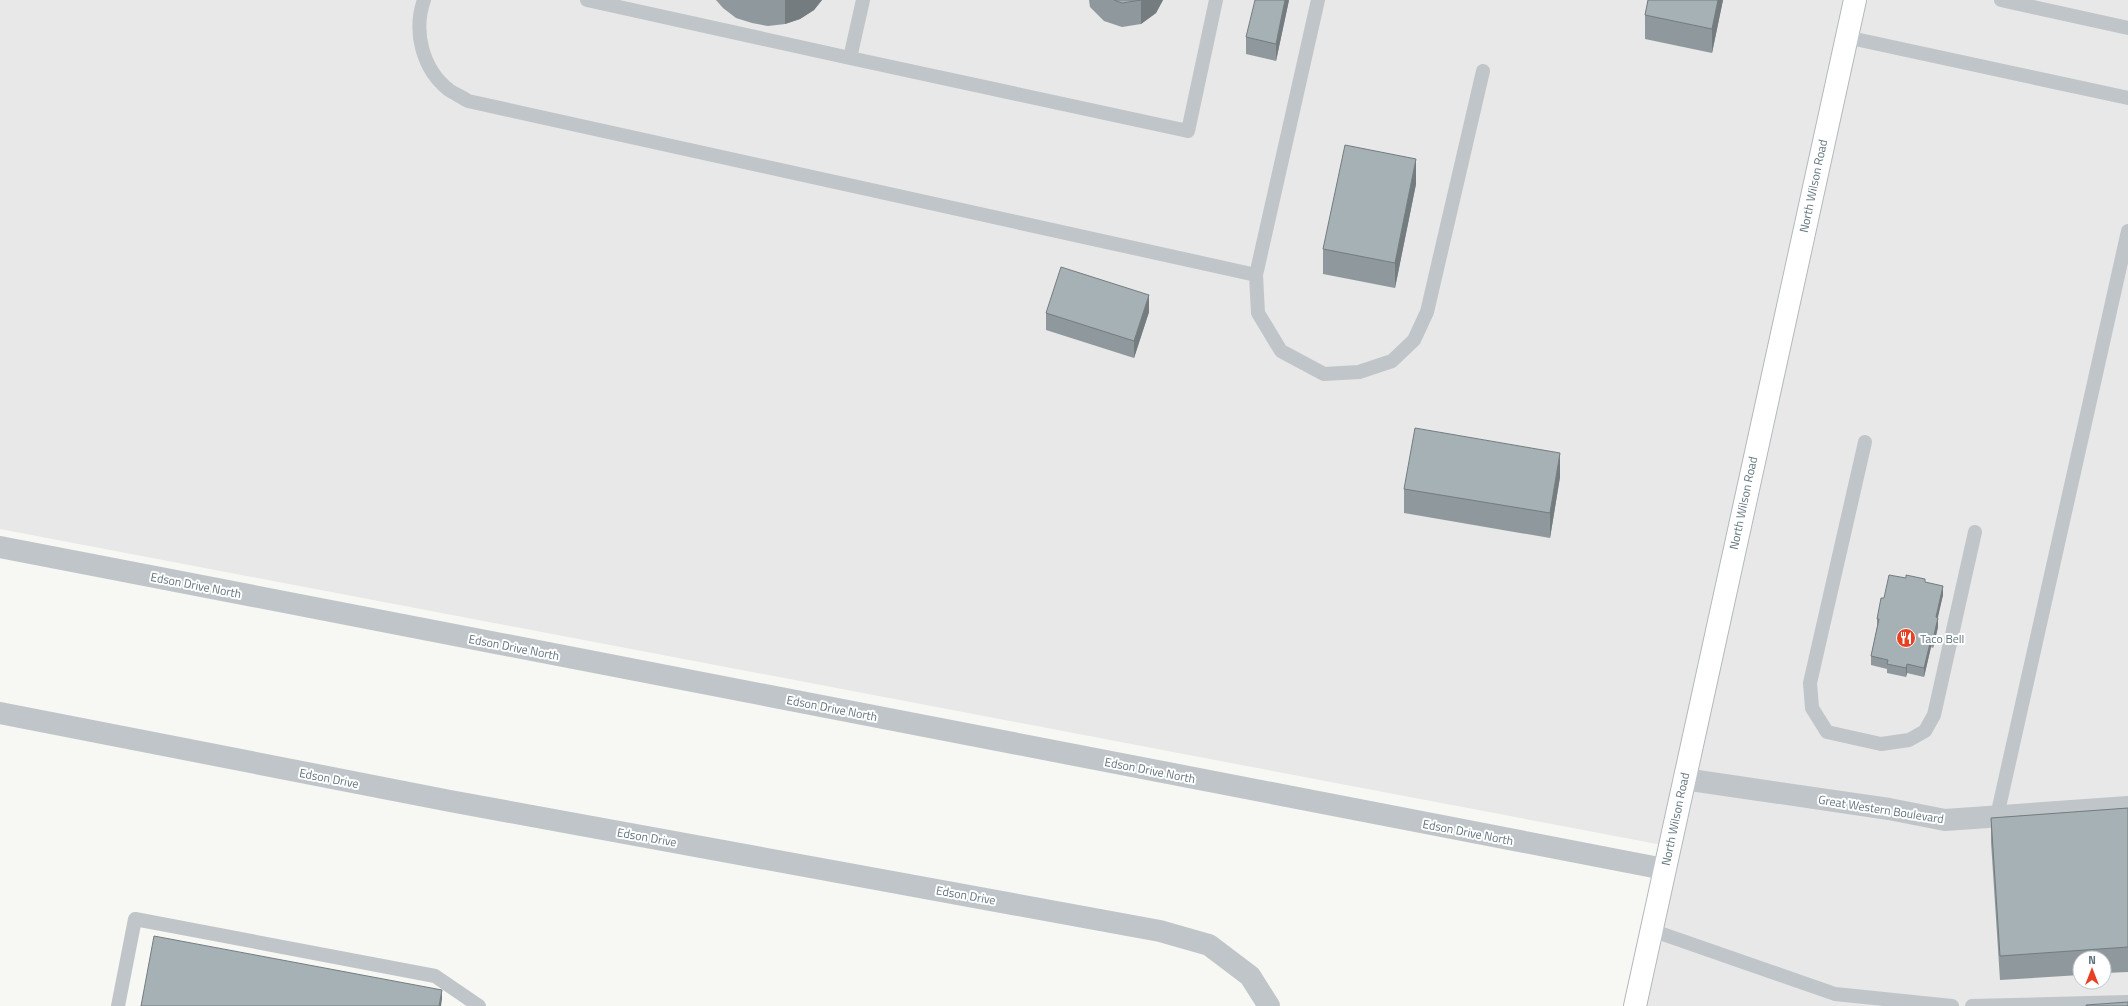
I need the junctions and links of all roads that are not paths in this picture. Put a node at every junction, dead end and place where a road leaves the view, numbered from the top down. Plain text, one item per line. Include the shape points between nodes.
1 (424, 0) edge
2 (587, 0) edge
3 (863, 0) edge
4 (1216, 0) edge
5 (1318, 0) edge
6 (1854, 0) edge
7 (2001, 0) edge
8 (2128, 28) edge
9 (1846, 37) junction
10 (850, 58) junction
11 (1483, 71) dead end
12 (2128, 98) edge
13 (2128, 231) edge
14 (1256, 275) junction
15 (1864, 442) dead end
16 (1975, 532) dead end
17 (0, 547) edge
18 (0, 713) edge
19 (1684, 779) junction
20 (2128, 807) edge
21 (1997, 816) junction
22 (1664, 869) junction
23 (1651, 930) junction
24 (2128, 1002) edge
25 (118, 1006) edge
26 (479, 1006) edge
27 (1269, 1006) edge
28 (1635, 1006) edge
29 (1952, 1006) edge
30 (1972, 1006) edge

1 - 14 lane via 418,32 423,53 434,73 449,90 468,101
2 - 10 lane
3 - 10 lane
4 - 10 lane via 1188,131
5 - 14 lane
6 - 9 main road, North Wilson Road
7 - 8 lane
9 - 12 lane
9 - 19 main road, North Wilson Road
11 - 14 lane via 1427,312 1414,340 1392,361 1359,372 1324,374 1281,351 1258,313
13 - 21 lane
15 - 16 lane via 1810,683 1812,708 1827,732 1881,744 1909,740 1925,731 1934,715
17 - 22 street, Edson Drive North
18 - 27 street, Edson Drive via 450,801 1160,931 1209,944 1250,976
19 - 21 street, Great Western Boulevard via 1889,809 1945,820
19 - 22 main road, North Wilson Road
20 - 21 street, Great Western Boulevard
22 - 23 main road, North Wilson Road
23 - 28 main road, North Wilson Road
23 - 29 lane via 1835,994
24 - 30 lane
25 - 26 lane via 135,919 435,976

